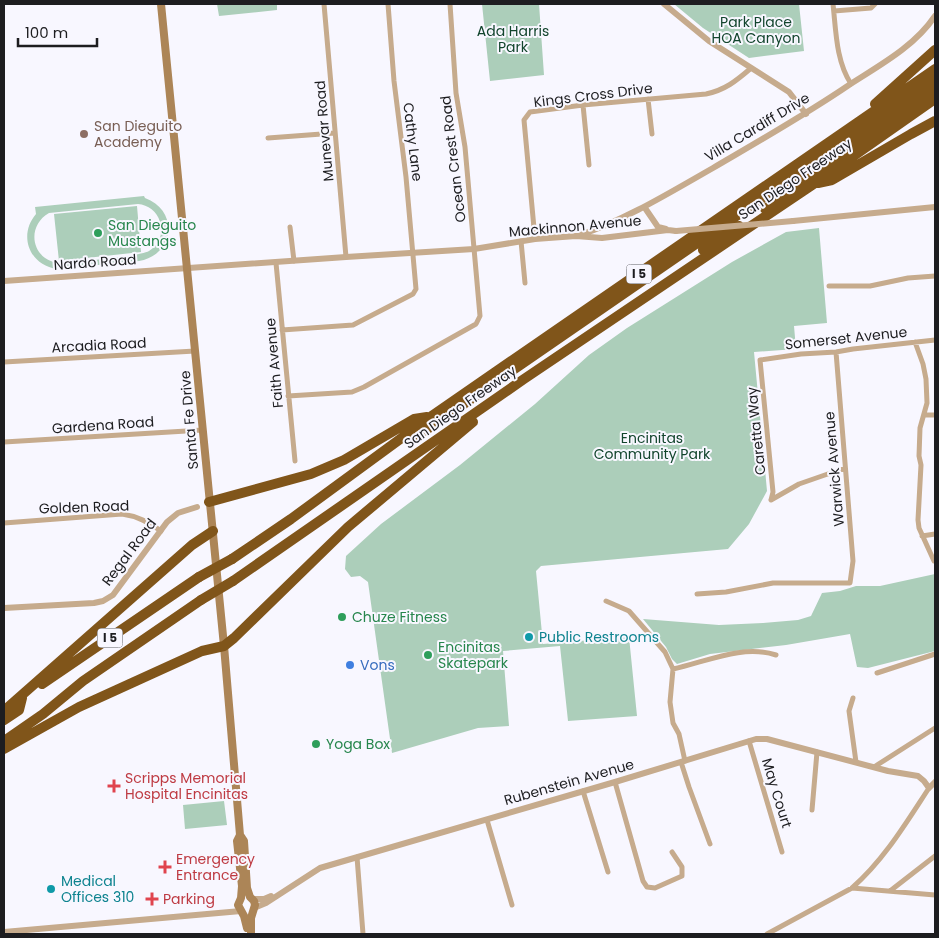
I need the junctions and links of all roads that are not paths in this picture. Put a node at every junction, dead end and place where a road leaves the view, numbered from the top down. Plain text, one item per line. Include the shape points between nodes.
1 (161, 4) edge
2 (324, 4) edge
3 (388, 4) edge
4 (450, 4) edge
5 (664, 4) edge
6 (833, 4) edge
7 (875, 4) edge
8 (834, 11) junction
9 (935, 16) edge
10 (935, 50) edge
11 (750, 69) junction
12 (935, 69) edge
13 (935, 79) edge
14 (851, 84) junction
15 (935, 90) edge
16 (648, 99) junction
17 (935, 99) edge
18 (583, 105) junction
19 (806, 114) junction
20 (935, 121) edge
21 (844, 132) junction
22 (335, 134) junction
23 (652, 134) dead end
24 (268, 138) dead end
25 (589, 165) dead end
26 (812, 185) junction
27 (645, 208) junction
28 (935, 208) edge
29 (290, 227) dead end
30 (668, 230) junction
31 (576, 236) junction
32 (535, 239) junction
33 (521, 241) junction
34 (474, 250) junction
35 (412, 254) junction
36 (346, 257) junction
37 (294, 261) junction
38 (276, 263) junction
39 (187, 268) junction
40 (935, 276) edge
41 (4, 281) edge
42 (525, 283) dead end
43 (829, 286) dead end
44 (282, 330) junction
45 (935, 340) edge
46 (915, 342) junction
47 (195, 351) junction
48 (836, 352) junction
49 (760, 360) joint
50 (4, 362) edge
51 (524, 379) junction
52 (288, 396) junction
53 (433, 415) junction
54 (924, 415) junction
55 (935, 415) edge
56 (203, 430) junction
57 (402, 437) junction
58 (4, 442) edge
59 (416, 455) junction
60 (295, 461) dead end
61 (845, 468) junction
62 (209, 502) junction
63 (197, 507) joint
64 (4, 523) edge
65 (161, 531) junction
66 (213, 531) junction
67 (935, 534) edge
68 (922, 536) junction
69 (934, 560) dead end
70 (697, 594) dead end
71 (606, 601) dead end
72 (4, 608) edge
73 (224, 646) junction
74 (935, 654) edge
75 (776, 656) dead end
76 (673, 669) junction
77 (877, 673) dead end
78 (22, 698) junction
79 (853, 698) dead end
80 (5, 710) edge
81 (43, 714) junction
82 (4, 720) edge
83 (935, 728) edge
84 (4, 732) edge
85 (4, 741) edge
86 (749, 741) junction
87 (4, 749) edge
88 (817, 752) junction
89 (683, 762) junction
90 (856, 762) junction
91 (874, 767) junction
92 (615, 782) junction
93 (935, 782) edge
94 (929, 788) junction
95 (584, 791) junction
96 (812, 810) dead end
97 (487, 820) junction
98 (240, 835) junction
99 (710, 844) dead end
100 (672, 852) dead end
101 (782, 852) dead end
102 (935, 856) edge
103 (357, 858) junction
104 (608, 872) dead end
105 (852, 888) junction
106 (890, 891) junction
107 (277, 894) junction
108 (935, 895) edge
109 (252, 898) junction
110 (240, 900) junction
111 (512, 904) dead end
112 (253, 910) junction
113 (241, 911) junction
114 (219, 913) junction
115 (4, 932) edge
116 (249, 934) edge
117 (363, 934) edge
118 (767, 934) edge

1 - 39 main road, Santa Fe Drive
2 - 22 street, Munevar Road
3 - 35 street, Cathy Lane
4 - 34 street, Ocean Crest Road via 456,93 465,147
5 - 11 street
6 - 8 street
7 - 8 street via 871,8
8 - 14 street via 840,62
9 - 14 street, Villa Cardiff Drive via 921,34 897,54
10 - 21 highway
11 - 16 street, Kings Cross Drive via 730,86 718,91
11 - 19 street via 789,92
12 - 21 highway, San Diego Freeway / I 5
13 - 57 highway via 416,437
14 - 19 street, Villa Cardiff Drive
15 - 59 highway via 422,444
16 - 18 street, Kings Cross Drive
16 - 23 street
17 - 26 highway, San Diego Freeway / I 5
18 - 25 street
18 - 32 street, Kings Cross Drive via 530,112 524,117
19 - 27 street, Villa Cardiff Drive
20 - 26 highway via 832,180
21 - 53 highway, San Diego Freeway / I 5
22 - 24 street
22 - 36 street, Munevar Road
26 - 51 highway, San Diego Freeway / I 5
27 - 30 street via 658,227
27 - 31 street, Villa Cardiff Drive
28 - 30 street, Mackinnon Avenue, bridge
29 - 37 street
30 - 31 street, Mackinnon Avenue via 602,238
31 - 32 street, Mackinnon Avenue
32 - 33 street, Mackinnon Avenue
33 - 34 street, Mackinnon Avenue
33 - 42 street
34 - 35 street, Mackinnon Avenue
34 - 52 street, Ocean Crest Road via 480,312 476,324 352,392
35 - 36 street, Mackinnon Avenue
35 - 44 street, Cathy Lane via 416,283 413,294 354,325
36 - 37 street, Mackinnon Avenue
37 - 38 street, Mackinnon Avenue
38 - 39 street, Mackinnon Avenue
38 - 44 street, Faith Avenue
39 - 41 street, Nardo Road
39 - 47 main road, Santa Fe Drive
40 - 43 street via 870,286
44 - 52 street, Faith Avenue
45 - 46 street, Somerset Avenue
46 - 48 street, Somerset Avenue
46 - 54 street via 926,379
47 - 50 street, Arcadia Road
47 - 56 main road, Santa Fe Drive
48 - 49 street, Somerset Avenue
48 - 61 street, Warwick Avenue
49 - 61 street, Caretta Way via 773,492 771,500 799,484
51 - 59 highway, San Diego Freeway / I 5
51 - 73 highway via 348,527
52 - 60 street, Faith Avenue
53 - 57 highway, San Diego Freeway / I 5
53 - 62 highway via 414,419 344,460 312,474
54 - 55 street
54 - 68 street via 919,456 918,520
56 - 58 street, Gardena Road
56 - 62 main road, Santa Fe Drive
57 - 78 highway, San Diego Freeway / I 5, bridge via 291,519
59 - 81 highway, San Diego Freeway / I 5, bridge via 83,681
61 - 70 street, Warwick Avenue via 854,561 850,583 773,583
62 - 63 street, Regal Road
62 - 66 main road, Santa Fe Drive
63 - 65 street, Regal Road via 175,515
64 - 65 street, Golden Road via 122,514 141,518
65 - 72 street, Regal Road via 113,596 103,601
66 - 73 main road, Santa Fe Drive
66 - 80 highway via 192,545
67 - 68 street
68 - 69 street
71 - 76 street via 629,611 664,652
73 - 87 highway via 202,651 115,690
73 - 98 main road, Santa Fe Drive
74 - 77 street
75 - 76 street via 763,651 719,656
76 - 89 street via 670,702
78 - 80 highway, San Diego Freeway / I 5
78 - 82 highway via 19,710
79 - 90 street via 849,711
81 - 84 highway via 25,718
81 - 85 highway, San Diego Freeway / I 5
83 - 91 street
86 - 88 street, Rubenstein Avenue via 767,739
86 - 89 street, Rubenstein Avenue
86 - 101 street, May Court
88 - 90 street, Rubenstein Avenue
88 - 96 street
89 - 92 street, Rubenstein Avenue
89 - 99 street via 688,787
90 - 91 street, Rubenstein Avenue
91 - 94 street, Rubenstein Avenue via 918,776
92 - 95 street, Rubenstein Avenue
92 - 100 street via 647,886 655,888 682,876 682,867
93 - 94 street
94 - 105 street via 897,838
95 - 97 street, Rubenstein Avenue
95 - 104 street
97 - 103 street, Rubenstein Avenue
97 - 111 street
98 - 109 main road, Santa Fe Drive via 244,841 247,883
98 - 110 main road, Santa Fe Drive via 237,841 242,886
102 - 106 street
103 - 107 street, Rubenstein Avenue via 320,868
103 - 117 street
105 - 106 street
105 - 118 street
106 - 108 street
107 - 109 street, Rubenstein Avenue via 264,899
107 - 112 street, Rubenstein Avenue
109 - 110 main road via 245,896
109 - 112 main road via 255,902
110 - 113 main road
110 - 114 street
112 - 113 main road via 248,913
112 - 116 main road
113 - 114 street
113 - 116 main road
114 - 115 street

